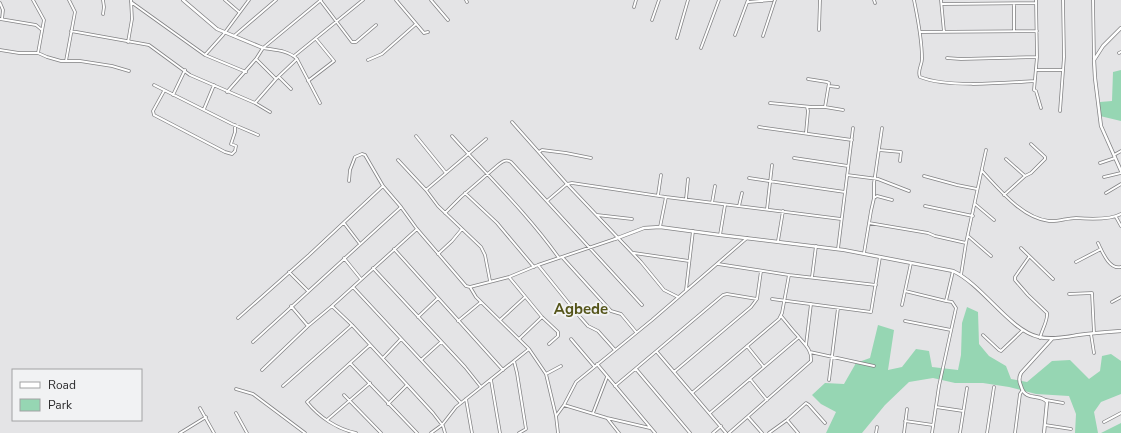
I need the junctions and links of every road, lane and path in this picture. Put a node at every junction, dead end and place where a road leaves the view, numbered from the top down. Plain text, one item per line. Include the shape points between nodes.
1 (33, 0) edge
2 (69, 0) edge
3 (102, 0) edge
4 (183, 0) edge
5 (225, 0) edge
6 (250, 0) edge
7 (276, 0) edge
8 (320, 0) edge
9 (363, 0) edge
10 (396, 0) edge
11 (431, 0) edge
12 (636, 0) edge
13 (658, 0) edge
14 (688, 0) edge
15 (719, 0) edge
16 (772, 0) edge
17 (775, 0) edge
18 (821, 0) edge
19 (914, 0) edge
20 (941, 0) edge
21 (1063, 0) edge
22 (1092, 0) edge
23 (131, 1) edge
24 (748, 1) edge
25 (995, 2) edge
26 (1036, 2) edge
27 (0, 3) edge
28 (1014, 3) junction
29 (942, 4) junction
30 (634, 7) dead end
31 (239, 12) junction
32 (103, 14) dead end
33 (1, 19) edge
34 (448, 20) dead end
35 (652, 20) dead end
36 (336, 21) junction
37 (43, 24) junction
38 (416, 24) junction
39 (36, 25) junction
40 (376, 25) dead end
41 (1121, 28) edge
42 (42, 30) junction
43 (819, 30) dead end
44 (1014, 30) junction
45 (1037, 30) junction
46 (71, 31) junction
47 (224, 32) junction
48 (428, 32) dead end
49 (921, 32) junction
50 (944, 32) junction
51 (735, 35) dead end
52 (233, 36) junction
53 (763, 36) dead end
54 (676, 38) dead end
55 (316, 39) junction
56 (128, 42) junction
57 (263, 48) junction
58 (701, 48) dead end
59 (0, 50) edge
60 (38, 53) junction
61 (205, 55) junction
62 (294, 56) junction
63 (1037, 57) junction
64 (947, 58) dead end
65 (256, 59) junction
66 (297, 59) junction
67 (368, 60) dead end
68 (1094, 60) junction
69 (66, 61) junction
70 (184, 70) junction
71 (1036, 70) junction
72 (1062, 70) junction
73 (129, 71) dead end
74 (246, 72) junction
75 (279, 77) junction
76 (276, 79) junction
77 (808, 79) dead end
78 (308, 81) junction
79 (1034, 81) junction
80 (154, 85) dead end
81 (214, 85) junction
82 (829, 86) junction
83 (838, 87) dead end
84 (291, 89) dead end
85 (164, 90) junction
86 (227, 92) junction
87 (173, 95) junction
88 (255, 103) junction
89 (320, 103) dead end
90 (770, 103) dead end
91 (807, 107) junction
92 (812, 107) junction
93 (825, 107) junction
94 (1041, 108) dead end
95 (204, 109) junction
96 (843, 110) dead end
97 (808, 111) junction
98 (1060, 111) dead end
99 (270, 112) dead end
100 (512, 122) dead end
101 (235, 125) junction
102 (759, 127) dead end
103 (853, 128) dead end
104 (882, 128) dead end
105 (806, 133) junction
106 (258, 135) dead end
107 (416, 136) dead end
108 (452, 136) dead end
109 (486, 139) dead end
110 (852, 140) junction
111 (1031, 144) dead end
112 (879, 150) junction
113 (986, 150) dead end
114 (1121, 151) edge
115 (539, 152) junction
116 (468, 154) junction
117 (1115, 156) junction
118 (591, 158) dead end
119 (794, 158) dead end
120 (1006, 159) dead end
121 (398, 160) dead end
122 (900, 161) dead end
123 (1100, 163) dead end
124 (772, 165) dead end
125 (848, 166) junction
126 (1120, 167) edge
127 (982, 171) junction
128 (1121, 172) edge
129 (446, 173) junction
130 (487, 175) junction
131 (847, 175) junction
132 (661, 176) dead end
133 (924, 176) dead end
134 (1024, 176) junction
135 (1104, 177) dead end
136 (749, 178) dead end
137 (875, 178) junction
138 (688, 179) dead end
139 (349, 181) dead end
140 (770, 182) junction
141 (567, 184) junction
142 (1121, 184) edge
143 (383, 186) junction
144 (715, 186) dead end
145 (977, 189) junction
146 (426, 190) junction
147 (909, 191) dead end
148 (845, 192) junction
149 (466, 193) junction
150 (742, 193) dead end
151 (1106, 193) dead end
152 (658, 195) junction
153 (1004, 195) junction
154 (666, 197) junction
155 (874, 198) junction
156 (686, 199) junction
157 (892, 200) dead end
158 (547, 201) junction
159 (712, 203) junction
160 (975, 204) junction
161 (725, 205) junction
162 (740, 206) junction
163 (925, 206) dead end
164 (401, 207) junction
165 (767, 209) junction
166 (783, 211) junction
167 (445, 213) junction
168 (1121, 214) edge
169 (596, 216) junction
170 (972, 216) junction
171 (1116, 217) junction
172 (632, 219) dead end
173 (841, 219) junction
174 (994, 220) dead end
175 (343, 222) junction
176 (869, 223) junction
177 (1121, 226) edge
178 (660, 227) junction
179 (417, 229) junction
180 (462, 229) junction
181 (693, 231) junction
182 (720, 235) junction
183 (968, 235) junction
184 (747, 238) junction
185 (616, 239) junction
186 (778, 241) junction
187 (966, 242) junction
188 (1098, 243) dead end
189 (360, 244) junction
190 (816, 246) junction
191 (590, 248) junction
192 (1021, 248) dead end
193 (394, 249) junction
194 (838, 249) junction
195 (1101, 249) junction
196 (632, 253) junction
197 (864, 253) junction
198 (438, 254) junction
199 (881, 256) junction
200 (991, 256) dead end
201 (344, 258) junction
202 (561, 258) junction
203 (1030, 258) junction
204 (689, 262) junction
205 (911, 262) junction
206 (1076, 262) dead end
207 (718, 264) junction
208 (538, 265) junction
209 (534, 267) junction
210 (1121, 267) edge
211 (373, 268) junction
212 (761, 271) junction
213 (953, 271) junction
214 (289, 272) junction
215 (789, 275) junction
216 (961, 275) junction
217 (509, 277) junction
218 (812, 277) junction
219 (361, 278) junction
220 (1053, 279) dead end
221 (490, 281) junction
222 (876, 285) junction
223 (353, 287) junction
224 (470, 287) junction
225 (308, 291) junction
226 (685, 291) junction
227 (905, 291) junction
228 (1069, 294) dead end
229 (525, 297) junction
230 (679, 297) junction
231 (438, 298) junction
232 (756, 298) junction
233 (1121, 298) edge
234 (772, 299) dead end
235 (785, 301) junction
236 (946, 301) junction
237 (481, 302) junction
238 (1112, 302) dead end
239 (812, 304) junction
240 (642, 305) dead end
241 (902, 305) dead end
242 (291, 306) junction
243 (332, 306) junction
244 (838, 308) junction
245 (781, 316) junction
246 (542, 317) junction
247 (238, 318) dead end
248 (418, 318) junction
249 (500, 320) junction
250 (458, 321) junction
251 (905, 321) dead end
252 (352, 325) junction
253 (308, 326) junction
254 (951, 330) junction
255 (1023, 330) junction
256 (1121, 331) edge
257 (636, 332) junction
258 (1092, 334) junction
259 (983, 335) dead end
260 (520, 338) junction
261 (798, 338) junction
262 (1040, 338) junction
263 (1053, 338) junction
264 (401, 339) junction
265 (571, 339) dead end
266 (253, 342) dead end
267 (441, 342) junction
268 (549, 344) dead end
269 (806, 344) junction
270 (370, 345) junction
271 (746, 346) junction
272 (529, 349) junction
273 (615, 350) junction
274 (657, 352) junction
275 (810, 352) junction
276 (1094, 353) dead end
277 (832, 356) junction
278 (382, 358) junction
279 (421, 360) junction
280 (514, 361) junction
281 (350, 363) junction
282 (595, 365) junction
283 (561, 366) dead end
284 (874, 366) dead end
285 (764, 367) junction
286 (636, 369) junction
287 (262, 370) dead end
288 (503, 370) junction
289 (674, 372) junction
290 (546, 374) junction
291 (607, 377) junction
292 (750, 379) junction
293 (490, 380) junction
294 (829, 380) dead end
295 (370, 383) junction
296 (407, 385) junction
297 (284, 386) dead end
298 (615, 386) junction
299 (481, 387) junction
300 (994, 387) dead end
301 (967, 388) dead end
302 (236, 389) dead end
303 (1022, 391) junction
304 (692, 393) junction
305 (344, 395) dead end
306 (466, 399) junction
307 (350, 400) junction
308 (767, 400) junction
309 (1046, 400) junction
310 (461, 403) junction
311 (1063, 403) dead end
312 (388, 404) junction
313 (564, 405) junction
314 (936, 407) junction
315 (200, 408) dead end
316 (907, 409) dead end
317 (963, 410) junction
318 (1121, 412) edge
319 (236, 413) dead end
320 (593, 413) junction
321 (710, 413) junction
322 (556, 416) junction
323 (206, 417) junction
324 (748, 417) junction
325 (607, 418) junction
326 (327, 420) junction
327 (787, 420) junction
328 (905, 421) junction
329 (1104, 422) dead end
330 (825, 423) dead end
331 (442, 425) junction
332 (933, 425) junction
333 (1045, 425) junction
334 (721, 426) junction
335 (877, 427) dead end
336 (650, 428) junction
337 (1071, 430) dead end
338 (522, 432) edge
339 (617, 432) edge
340 (180, 433) edge
341 (214, 433) edge
342 (246, 433) edge
343 (305, 433) edge
344 (356, 433) edge
345 (380, 433) edge
346 (417, 433) edge
347 (431, 433) edge
348 (445, 433) edge
349 (472, 433) edge
350 (500, 433) edge
351 (519, 433) edge
352 (558, 433) edge
353 (655, 433) edge
354 (690, 433) edge
355 (713, 433) edge
356 (728, 433) edge
357 (762, 433) edge
358 (769, 433) edge
359 (798, 433) edge
360 (876, 433) edge
361 (904, 433) edge
362 (932, 433) edge
363 (960, 433) edge
364 (987, 433) edge
365 (1015, 433) edge
366 (1044, 433) edge

1 - 37 street
2 - 46 street via 75,12
3 - 32 street
4 - 47 street via 211,25
5 - 31 street
6 - 31 street
7 - 52 street
8 - 36 street
8 - 57 street
9 - 36 street
10 - 38 street
11 - 34 street
12 - 30 street
13 - 35 street
14 - 54 street
15 - 58 street
16 - 24 street
17 - 53 street
18 - 43 street
19 - 49 street
20 - 29 street
21 - 72 street
22 - 68 street
23 - 56 street via 132,19
23 - 61 street
24 - 51 street
25 - 28 street
25 - 29 street
26 - 28 street
26 - 45 street
27 - 33 street via 3,10
28 - 44 street
29 - 50 street
31 - 47 street
33 - 39 street
36 - 40 street via 354,42
36 - 55 street
37 - 39 street
37 - 42 street
38 - 48 street via 424,33
38 - 67 street via 382,54
39 - 42 street
41 - 68 street via 1103,46
42 - 60 street
44 - 45 street
44 - 50 street
45 - 63 street
46 - 56 street
46 - 69 street
47 - 52 street
47 - 61 street
49 - 50 street
49 - 79 street via 920,77 938,82
52 - 57 street
55 - 62 street
55 - 78 street via 334,61
56 - 70 street via 149,45
57 - 62 street
57 - 65 street
59 - 60 street
60 - 69 street
61 - 74 street
62 - 66 street
63 - 64 street
63 - 71 street
65 - 74 street
65 - 76 street
66 - 75 street
66 - 78 street
68 - 117 street via 1098,112 1102,129
69 - 73 street via 112,66
70 - 81 street
70 - 87 street
71 - 72 street
71 - 79 street
72 - 98 street
74 - 86 street
75 - 76 street
75 - 84 street
76 - 88 street
77 - 82 street via 827,82
78 - 89 street
79 - 94 street via 1034,90
80 - 85 street
81 - 86 street
81 - 95 street
82 - 83 street
82 - 93 street
85 - 87 street
85 - 101 street via 153,111 154,115 232,154 236,148 231,144
86 - 88 street
87 - 95 street
88 - 99 street
90 - 91 street
91 - 92 street
91 - 97 street
92 - 93 street
92 - 97 street
93 - 96 street
95 - 101 street
97 - 105 street
100 - 115 street
101 - 106 street
102 - 105 street
103 - 110 street
104 - 112 street
105 - 110 street
107 - 129 street
108 - 116 street
109 - 116 street
110 - 125 street
111 - 134 street via 1045,159 1031,173
112 - 122 street via 900,152
112 - 137 street
113 - 127 street
114 - 117 street
115 - 118 street via 542,150
115 - 141 street
116 - 129 street
116 - 130 street
117 - 123 street
117 - 126 street
119 - 125 street
120 - 134 street
121 - 146 street
124 - 140 street
125 - 131 street
126 - 128 street
127 - 145 street
127 - 153 street
128 - 135 street
129 - 146 street
130 - 149 street
130 - 158 street via 503,161 508,160
130 - 202 street via 523,212
131 - 137 street
131 - 148 street
132 - 152 street
133 - 145 street
134 - 153 street
136 - 140 street
137 - 147 street
137 - 155 street
138 - 156 street
139 - 143 street via 355,157 362,154
140 - 148 street
140 - 165 street
141 - 152 street
141 - 158 street
141 - 169 street
142 - 151 street
143 - 164 street
143 - 175 street
144 - 159 street
145 - 160 street
146 - 167 street
148 - 173 street
149 - 167 street
149 - 209 street
150 - 162 street
152 - 154 street
153 - 171 street via 1024,211 1048,221
154 - 156 street
154 - 178 street
155 - 157 street via 877,196
155 - 176 street
156 - 159 street
158 - 191 street
159 - 161 street
160 - 170 street
160 - 174 street
161 - 162 street
161 - 182 street
162 - 165 street
163 - 170 street
164 - 179 street
164 - 189 street
165 - 166 street
166 - 173 street
166 - 186 street
167 - 180 street
168 - 171 street
169 - 172 street
169 - 185 street
170 - 183 street
171 - 177 street
173 - 194 street
175 - 189 street
175 - 214 street
176 - 187 street
176 - 197 street
178 - 181 street
178 - 185 street via 644,228
179 - 193 street
179 - 198 street
180 - 198 street
180 - 221 street via 484,251
181 - 182 street
181 - 204 street
182 - 184 street
183 - 187 street
183 - 200 street
184 - 186 street
184 - 207 street
185 - 191 street
185 - 196 street
186 - 190 street
187 - 216 street
188 - 195 street
189 - 201 street
190 - 194 street
190 - 218 street
191 - 202 street
191 - 240 street
192 - 203 street
193 - 211 street
193 - 231 street
194 - 197 street
195 - 206 street
195 - 210 street via 1109,263 1117,268
196 - 204 street
196 - 230 street via 664,290
197 - 199 street
198 - 224 street via 462,283
199 - 205 street
199 - 222 street
201 - 219 street
201 - 225 street
202 - 208 street
202 - 257 street via 611,311 621,314
203 - 220 street
203 - 262 street via 1015,280 1047,312
204 - 226 street
205 - 213 street
205 - 227 street
207 - 212 street
207 - 226 street
208 - 209 street
208 - 273 street via 576,314 588,326 598,331
209 - 217 street
211 - 219 street
211 - 248 street
212 - 215 street
212 - 232 street
213 - 216 street
213 - 236 street
214 - 225 street
214 - 247 street
215 - 218 street
215 - 235 street
216 - 255 street
217 - 221 street
217 - 229 street
218 - 222 street
219 - 223 street
221 - 224 street
222 - 244 street via 871,312
223 - 243 street
223 - 264 street
224 - 237 street via 473,295
225 - 242 street
226 - 230 street
227 - 236 street
227 - 241 street
228 - 258 street via 1092,293
229 - 246 street
229 - 249 street
230 - 257 street
231 - 248 street
231 - 250 street
232 - 274 street via 723,295
232 - 289 street via 751,307
233 - 238 street
234 - 235 street
235 - 239 street
235 - 245 street
236 - 254 street via 952,302 956,308
237 - 249 street
237 - 250 street
239 - 244 street
239 - 269 street
242 - 253 street
242 - 266 street
243 - 252 street
243 - 253 street
244 - 277 street
245 - 261 street
245 - 271 street
246 - 260 street
246 - 268 street via 558,334
248 - 267 street
249 - 260 street
250 - 288 street
251 - 254 street
252 - 270 street
252 - 297 street
253 - 287 street
254 - 314 street
255 - 259 street via 1002,350
255 - 262 street
256 - 258 street
257 - 273 street
258 - 263 street
258 - 276 street
260 - 272 street
261 - 269 street
261 - 285 street
262 - 263 street
263 - 303 street via 1020,373
264 - 278 street
264 - 279 street
265 - 282 street
267 - 279 street
267 - 299 street
269 - 275 street
270 - 278 street
270 - 281 street
271 - 285 street
271 - 304 street
272 - 280 street
272 - 290 street
273 - 282 street
274 - 286 street
274 - 289 street
275 - 277 street
275 - 308 street via 812,360
277 - 284 street
277 - 294 street
278 - 296 street
279 - 310 street
280 - 288 street
280 - 338 street via 526,429
281 - 295 street
281 - 326 street via 307,402
282 - 291 street
282 - 313 street via 576,382
283 - 290 street
285 - 292 street
286 - 298 street
286 - 354 street
288 - 293 street
289 - 304 street
290 - 322 street
291 - 298 street
291 - 320 street
292 - 308 street
292 - 321 street
293 - 299 street
293 - 350 street
295 - 307 street
295 - 312 street
296 - 312 street
296 - 331 street
298 - 336 street
299 - 306 street
300 - 364 street
301 - 317 street
302 - 343 street via 253,394
303 - 309 street via 1027,396
303 - 365 street
304 - 321 street
305 - 307 street
306 - 310 street
306 - 349 street
307 - 326 street
307 - 345 street
308 - 324 street
309 - 311 street
309 - 333 street via 1048,405
310 - 331 street
312 - 346 street
313 - 320 street
313 - 322 street
314 - 317 street
314 - 332 street
315 - 323 street
316 - 328 street
317 - 363 street
318 - 329 street
319 - 342 street
320 - 325 street
321 - 334 street
322 - 352 street
323 - 340 street
323 - 341 street
324 - 356 street
324 - 357 street
325 - 336 street
325 - 339 street
326 - 344 street
327 - 330 street via 807,403
327 - 358 street
327 - 359 street
328 - 332 street
328 - 361 street
331 - 347 street
331 - 348 street
332 - 362 street
333 - 337 street
333 - 366 street
334 - 355 street
334 - 356 street
335 - 360 street
336 - 353 street
338 - 351 street

